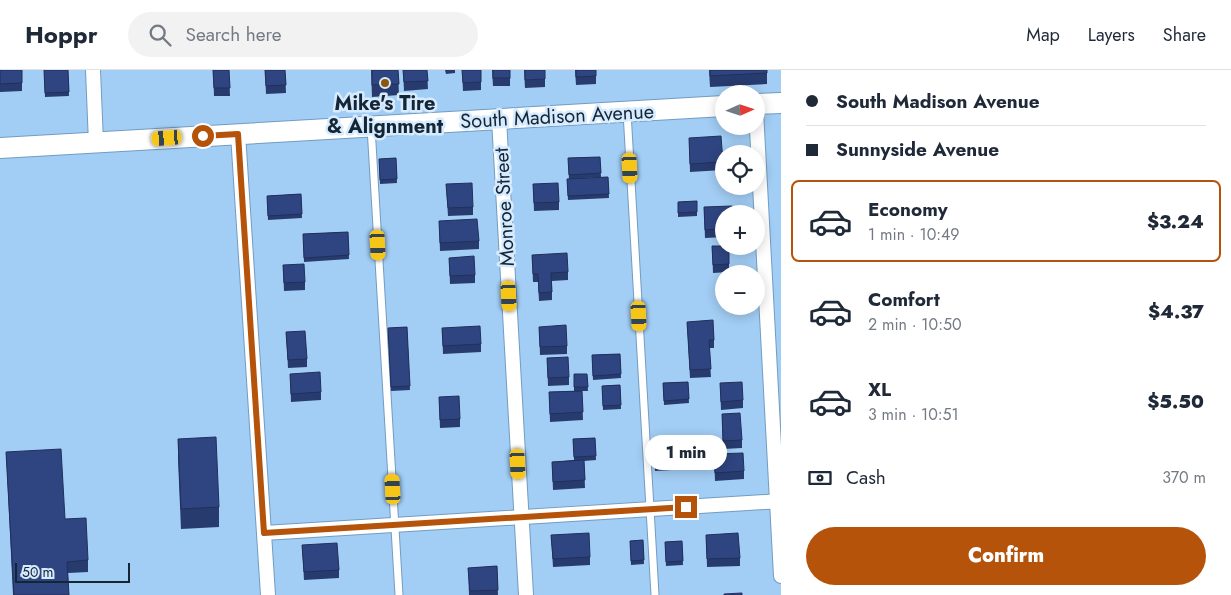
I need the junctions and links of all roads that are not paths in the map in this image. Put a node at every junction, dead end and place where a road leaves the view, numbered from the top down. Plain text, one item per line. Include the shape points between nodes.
1 (93, 70) edge
2 (781, 102) edge
3 (765, 103) edge
4 (715, 107) edge
5 (627, 112) junction
6 (499, 119) junction
7 (371, 127) junction
8 (238, 134) junction
9 (757, 135) edge
10 (96, 143) junction
11 (0, 148) edge
12 (779, 501) edge
13 (650, 509) junction
14 (521, 517) junction
15 (395, 525) junction
16 (264, 533) junction
17 (781, 576) edge
18 (268, 595) edge
19 (399, 595) edge
20 (526, 595) edge
21 (655, 595) edge

1 - 10 street
2 - 3 main road
4 - 5 main road, South Madison Avenue
5 - 6 main road, South Madison Avenue
5 - 13 lane
6 - 7 main road, South Madison Avenue
6 - 14 street, Monroe Street
7 - 8 main road, South Madison Avenue
7 - 15 lane
8 - 10 main road, South Madison Avenue
8 - 16 street
9 - 12 street
10 - 11 main road, South Madison Avenue
12 - 13 street
12 - 17 street
13 - 14 street
13 - 21 lane
14 - 15 street
14 - 20 street, Monroe Street
15 - 16 street
15 - 19 lane
16 - 18 street

